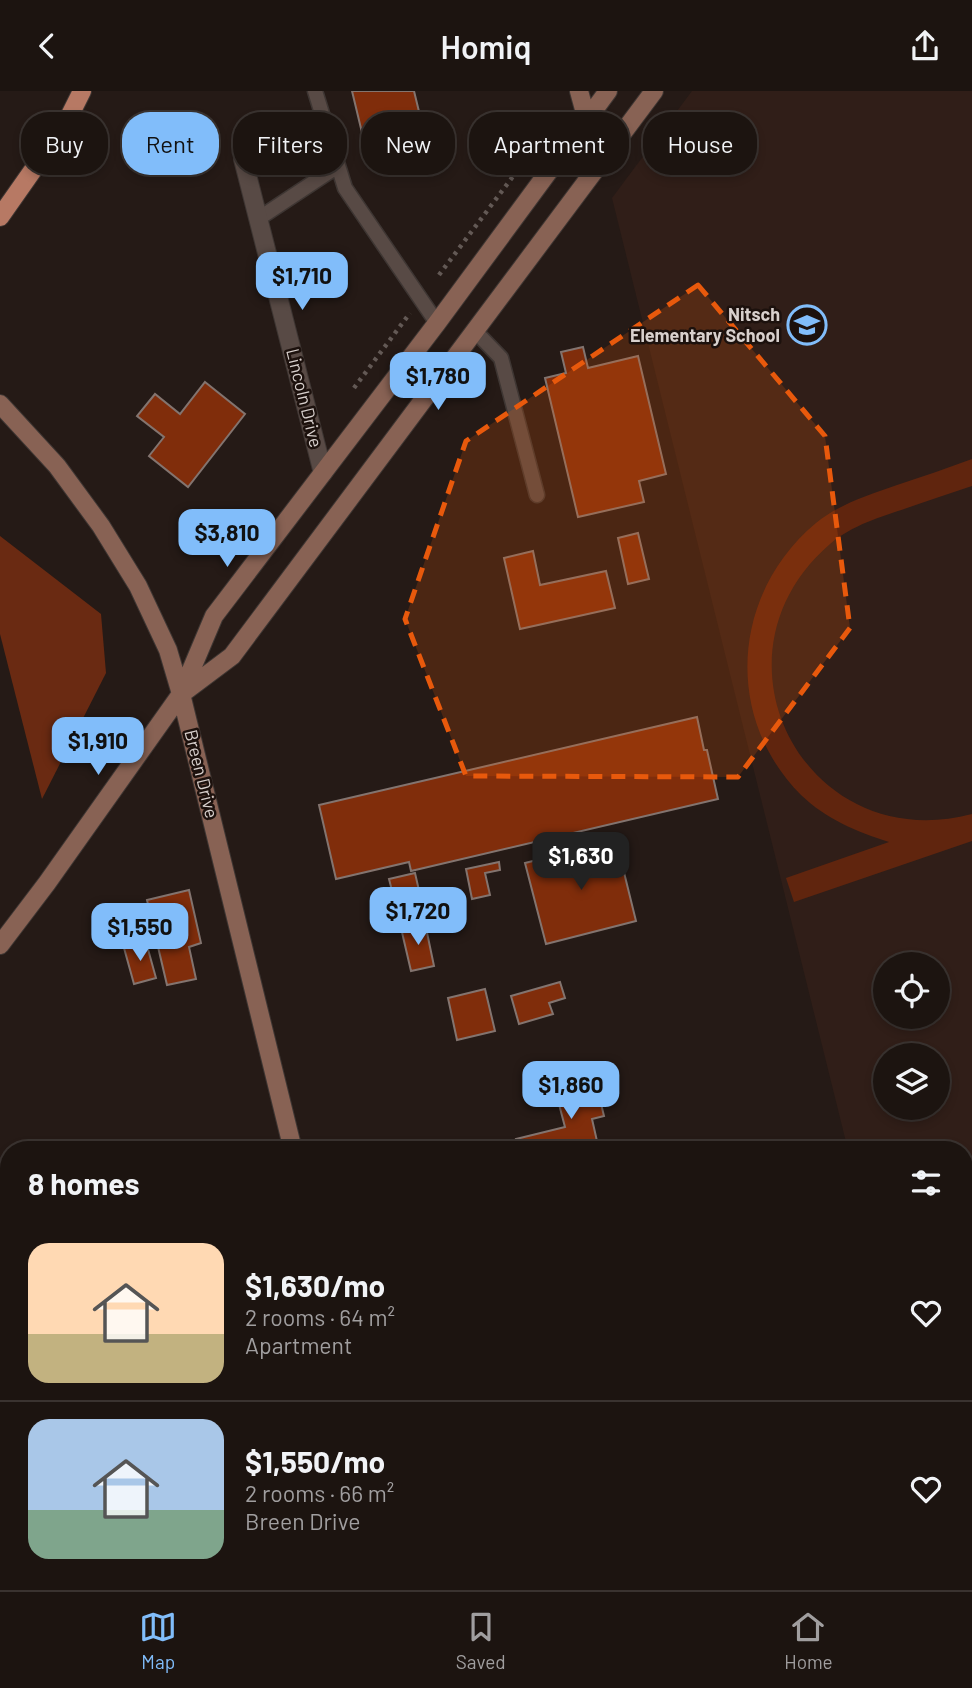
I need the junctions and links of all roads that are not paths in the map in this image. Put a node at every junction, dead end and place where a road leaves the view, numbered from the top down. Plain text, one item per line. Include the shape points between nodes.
1 (82, 91) edge
2 (315, 91) edge
3 (579, 91) edge
4 (608, 91) edge
5 (654, 91) edge
6 (321, 112) edge
7 (585, 112) edge
8 (592, 112) edge
9 (629, 124) edge
10 (247, 175) edge
11 (324, 175) edge
12 (341, 175) edge
13 (546, 175) edge
14 (591, 175) edge
15 (0, 218) edge
16 (258, 219) junction
17 (437, 323) junction
18 (475, 331) junction
19 (0, 404) edge
20 (323, 473) junction
21 (537, 495) dead end
22 (181, 694) junction
23 (0, 945) edge
24 (291, 1141) edge

1 - 15 main road via 66,123
2 - 6 lane
3 - 7 main road
4 - 8 main road
5 - 9 main road
10 - 16 street, Lincoln Drive
11 - 16 lane
12 - 17 lane via 345,188
13 - 17 main road
14 - 18 main road
16 - 20 street, Lincoln Drive
17 - 20 main road
18 - 21 lane via 501,358
18 - 22 main road via 232,656
19 - 22 main road, Breen Drive via 57,466 102,526 138,586 168,650
20 - 22 main road via 214,616
22 - 23 main road
22 - 24 main road, Breen Drive

